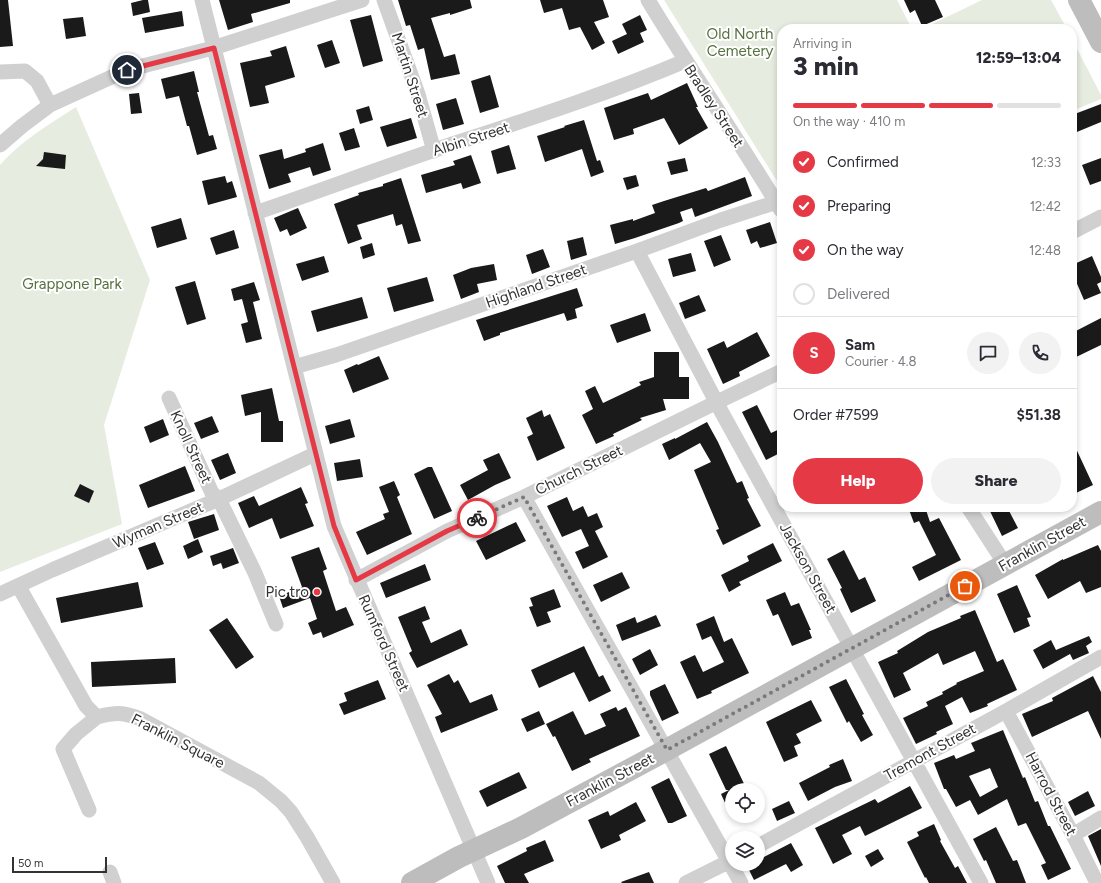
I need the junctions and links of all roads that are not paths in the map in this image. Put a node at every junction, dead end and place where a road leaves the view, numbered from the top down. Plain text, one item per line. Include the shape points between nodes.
1 (202, 0) edge
2 (362, 0) edge
3 (384, 0) edge
4 (648, 0) edge
5 (1079, 0) edge
6 (1101, 42) edge
7 (214, 48) junction
8 (685, 60) junction
9 (0, 72) edge
10 (50, 105) junction
11 (0, 145) edge
12 (434, 151) junction
13 (777, 203) edge
14 (777, 206) edge
15 (255, 213) junction
16 (1101, 217) edge
17 (1077, 229) edge
18 (637, 251) junction
19 (294, 368) junction
20 (777, 373) edge
21 (169, 398) dead end
22 (717, 402) junction
23 (315, 454) junction
24 (524, 497) junction
25 (219, 499) junction
26 (777, 511) edge
27 (778, 512) edge
28 (971, 512) edge
29 (1101, 512) edge
30 (1005, 564) junction
31 (356, 580) junction
32 (18, 587) junction
33 (0, 594) edge
34 (276, 624) dead end
35 (853, 648) junction
36 (1101, 657) edge
37 (1006, 711) junction
38 (97, 717) junction
39 (667, 750) junction
40 (914, 762) junction
41 (89, 810) dead end
42 (1101, 818) edge
43 (1074, 835) junction
44 (765, 842) edge
45 (474, 850) junction
46 (725, 852) edge
47 (725, 864) edge
48 (735, 871) edge
49 (1095, 879) edge
50 (333, 883) edge
51 (412, 883) edge
52 (488, 883) edge
53 (686, 883) edge
54 (740, 883) edge
55 (981, 883) edge

1 - 7 street, Rumford Street
2 - 7 street
3 - 12 street, Martin Street via 418,94
4 - 8 street, Bradley Street
5 - 6 street
7 - 10 street via 127,70
7 - 15 street, Rumford Street
8 - 12 street, Albin Street via 621,86
8 - 13 street, Bradley Street
9 - 10 street via 25,71 37,80
10 - 11 street
12 - 15 street, Albin Street
14 - 18 street, Highland Street via 721,220
15 - 19 street, Rumford Street
16 - 17 street
18 - 19 street, Highland Street
18 - 22 street, Jackson Street
19 - 23 street, Rumford Street
20 - 22 street, Church Street
21 - 25 street, Knoll Street via 212,492
22 - 24 street, Church Street
22 - 26 street, Jackson Street
23 - 25 street, Wyman Street
23 - 31 street, Rumford Street via 334,526
24 - 31 street, Church Street via 447,531
24 - 39 street
25 - 32 street, Wyman Street
25 - 34 street, Knoll Street
27 - 35 street, Jackson Street
28 - 30 street
29 - 30 street, Franklin Street
30 - 35 street, Franklin Street
31 - 45 street, Rumford Street
32 - 33 street, Wyman Street
32 - 38 street via 86,706
35 - 39 street, Franklin Street
35 - 40 street, Jackson Street
36 - 37 street, Tremont Street
37 - 40 street, Tremont Street
37 - 43 street, Harrod Street
38 - 41 street via 76,734 63,749
38 - 50 street, Franklin Square via 127,714 138,718 259,783 291,812
39 - 45 street, Franklin Street via 521,828
39 - 46 street
40 - 44 street, Tremont Street
40 - 55 street, Jackson Street
42 - 43 street
43 - 49 street, Harrod Street
45 - 51 street, Franklin Street
45 - 52 street, Rumford Street
47 - 53 street
48 - 54 street

